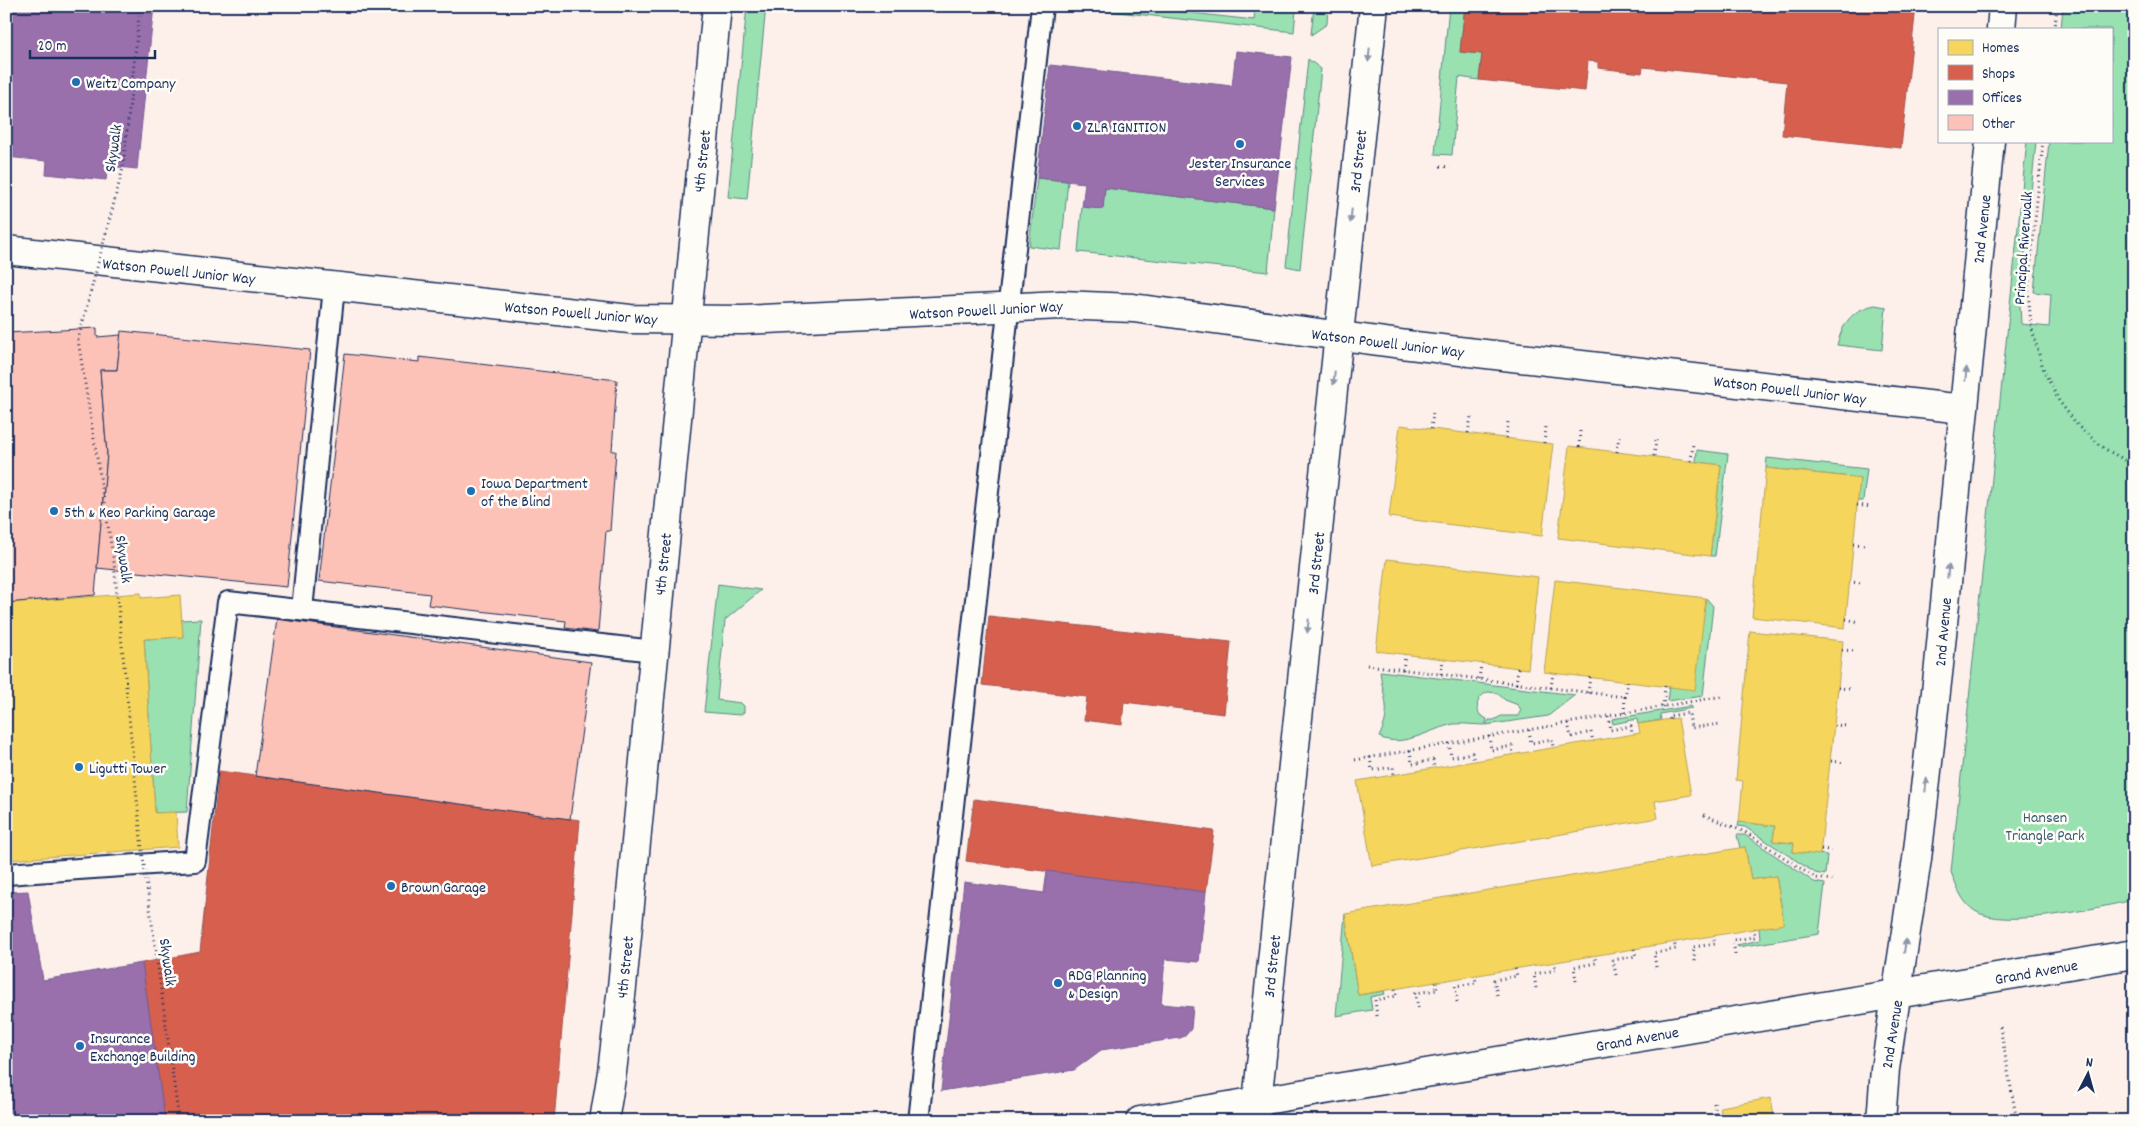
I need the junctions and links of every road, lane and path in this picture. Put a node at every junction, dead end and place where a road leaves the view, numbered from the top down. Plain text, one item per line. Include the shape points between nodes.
1 (140, 6) edge
2 (716, 6) edge
3 (1042, 6) edge
4 (1374, 6) edge
5 (2003, 6) edge
6 (2057, 6) edge
7 (2001, 28) edge
8 (2055, 28) edge
9 (1990, 142) edge
10 (2044, 142) edge
11 (1440, 166) dead end
12 (1450, 167) dead end
13 (6, 250) edge
14 (334, 287) junction
15 (1009, 307) junction
16 (686, 321) junction
17 (1339, 336) junction
18 (1963, 409) junction
19 (1433, 413) dead end
20 (1471, 417) dead end
21 (1508, 422) dead end
22 (1546, 427) dead end
23 (1431, 428) dead end
24 (1580, 431) dead end
25 (1468, 433) dead end
26 (1618, 435) dead end
27 (1506, 438) dead end
28 (1656, 440) dead end
29 (1544, 443) dead end
30 (1693, 444) dead end
31 (1579, 448) dead end
32 (1617, 452) dead end
33 (1654, 456) dead end
34 (1691, 461) dead end
35 (2134, 465) edge
36 (1857, 505) dead end
37 (1871, 507) dead end
38 (1854, 544) dead end
39 (1867, 545) dead end
40 (1849, 582) dead end
41 (1863, 583) dead end
42 (302, 610) junction
43 (1846, 620) dead end
44 (1859, 622) dead end
45 (1842, 650) dead end
46 (654, 651) junction
47 (1856, 651) dead end
48 (1405, 655) dead end
49 (1443, 660) dead end
50 (1481, 664) dead end
51 (1367, 665) dead end
52 (1518, 668) dead end
53 (1403, 670) junction
54 (1553, 673) dead end
55 (1442, 674) junction
56 (1590, 678) dead end
57 (1479, 679) junction
58 (1628, 681) dead end
59 (1516, 684) junction
60 (1665, 686) dead end
61 (1551, 688) junction
62 (1838, 688) dead end
63 (1852, 689) dead end
64 (1588, 692) junction
65 (1723, 696) dead end
66 (1625, 697) junction
67 (1663, 707) junction
68 (1624, 714) junction
69 (1608, 716) junction
70 (1670, 719) dead end
71 (1568, 723) junction
72 (1720, 724) dead end
73 (1834, 725) dead end
74 (1848, 726) dead end
75 (1528, 730) junction
76 (1632, 735) dead end
77 (1489, 736) junction
78 (1593, 742) dead end
79 (1449, 743) junction
80 (1553, 748) dead end
81 (1410, 750) junction
82 (1513, 755) dead end
83 (1370, 757) junction
84 (1355, 760) dead end
85 (1831, 761) dead end
86 (1474, 762) dead end
87 (1845, 763) dead end
88 (1434, 768) dead end
89 (1394, 775) dead end
90 (1704, 815) dead end
91 (1821, 849) dead end
92 (1835, 851) dead end
93 (6, 874) edge
94 (1832, 880) dead end
95 (1754, 928) dead end
96 (1713, 936) dead end
97 (1674, 942) dead end
98 (1634, 949) dead end
99 (1735, 954) dead end
100 (2134, 954) edge
101 (1595, 955) dead end
102 (1695, 961) dead end
103 (1554, 962) dead end
104 (1656, 967) dead end
105 (1515, 968) dead end
106 (1475, 975) dead end
107 (1616, 975) dead end
108 (1576, 981) dead end
109 (1436, 982) dead end
110 (1536, 988) dead end
111 (1395, 989) dead end
112 (1898, 994) junction
113 (1497, 995) dead end
114 (1457, 1002) dead end
115 (1418, 1008) dead end
116 (1377, 1016) dead end
117 (2000, 1027) dead end
118 (1714, 1103) dead end
119 (1256, 1111) edge
120 (178, 1121) edge
121 (604, 1121) edge
122 (918, 1121) edge
123 (1140, 1121) edge
124 (1717, 1121) edge
125 (1881, 1121) edge
126 (2017, 1121) edge

1 - 120 path, Skywalk, bridge via 123,168 78,340 114,563 142,850
2 - 16 main road, 4th Street
3 - 15 lane
4 -> 17 main road, 3rd Street
5 - 7 main road
6 - 8 path
18 -> 9 main road, 2nd Avenue
10 - 35 path, Principal Riverwalk via 2028,290 2036,344 2058,401 2079,427 2105,449
11 - 12 path
13 - 14 main road, Watson Powell Junior Way
14 - 16 main road, Watson Powell Junior Way via 630,319
14 - 42 lane
15 - 16 main road, Watson Powell Junior Way
15 - 17 main road, Watson Powell Junior Way via 1112,306
15 - 122 lane
16 - 46 main road, 4th Street
17 - 18 main road, Watson Powell Junior Way
17 -> 119 main road, 3rd Street
112 -> 18 main road, 2nd Avenue via 1939,665
19 - 23 path
20 - 25 path
21 - 27 path
22 - 29 path
24 - 31 path
26 - 32 path
28 - 33 path
30 - 34 path
36 - 37 path
38 - 39 path
40 - 41 path
42 - 46 lane
42 - 93 lane via 228,602 195,861
43 - 44 path
45 - 47 path
46 - 121 main road, 4th Street via 622,987
48 - 53 path
49 - 55 path
50 - 57 path
51 - 53 path
52 - 59 path
53 - 55 path
54 - 61 path
55 - 57 path
56 - 64 path
57 - 59 path
58 - 66 path
59 - 61 path
60 - 67 path
61 - 64 path
62 - 63 path
64 - 66 path
65 - 67 path
66 - 68 path
67 - 68 path
68 - 69 path
69 - 71 path
69 - 76 path via 1610,730 1631,726
70 - 72 path via 1669,716 1688,713 1691,728
71 - 75 path
71 - 78 path via 1571,736 1592,732
73 - 74 path
75 - 77 path
75 - 80 path via 1531,744 1552,739
77 - 79 path
77 - 82 path via 1491,750 1512,746
79 - 81 path
79 - 86 path via 1451,757 1472,753
81 - 83 path
81 - 88 path via 1412,764 1432,760
83 - 84 path
83 - 89 path via 1372,770 1393,766
85 - 87 path
90 - 94 path via 1745,832 1815,878
91 - 92 path
95 - 99 path via 1755,937 1733,940
96 - 102 path via 1715,944 1693,947
97 - 104 path via 1676,949 1654,953
98 - 107 path via 1636,956 1614,960
100 - 112 main road, Grand Avenue
101 - 108 path via 1596,963 1574,967
103 - 110 path via 1556,970 1534,974
105 - 113 path via 1517,976 1494,980
106 - 114 path via 1476,983 1455,986
109 - 115 path via 1437,990 1415,993
111 - 116 path via 1397,996 1375,1000
112 - 119 main road, Grand Avenue
112 - 125 main road, 2nd Avenue via 1885,1069
117 - 126 path
118 - 124 path
119 - 123 main road, Grand Avenue

